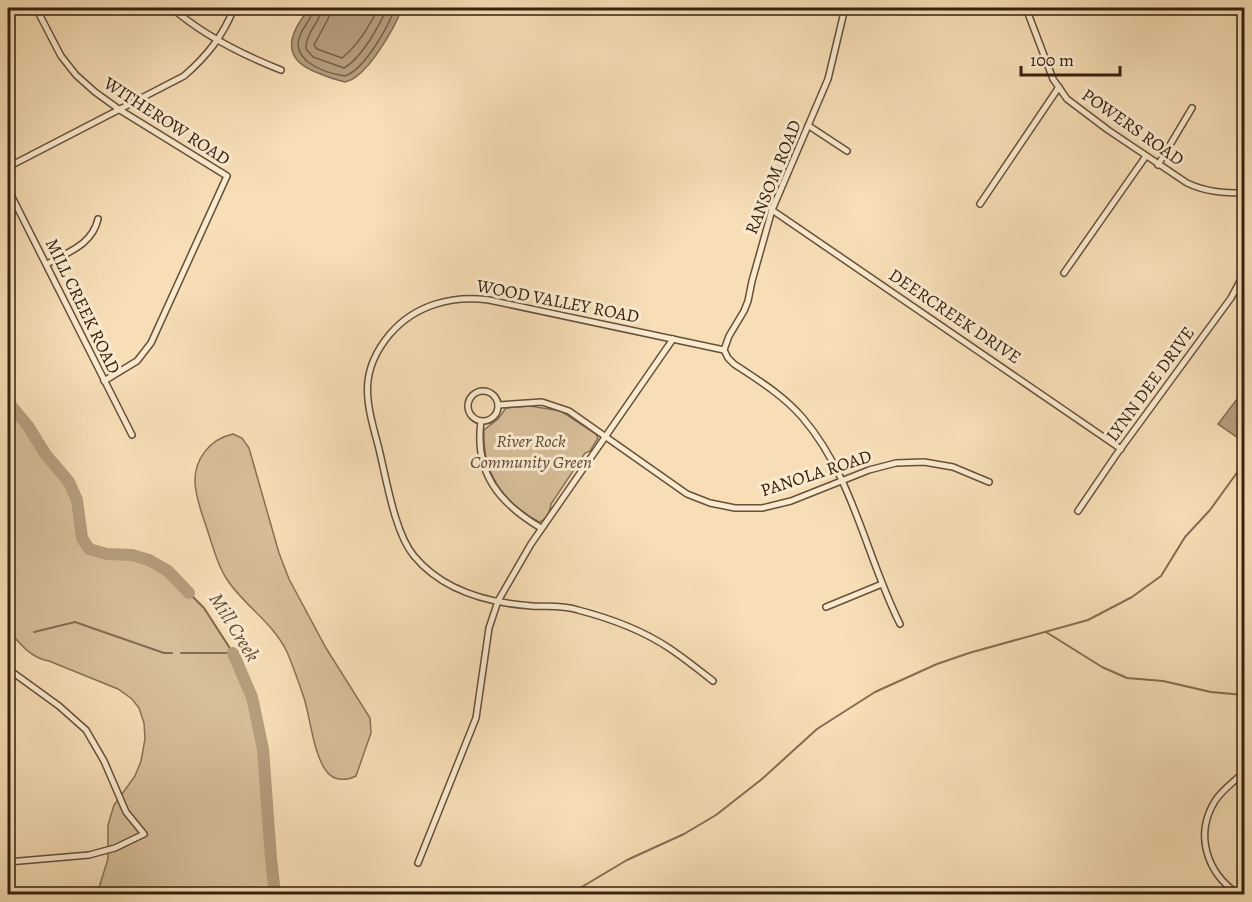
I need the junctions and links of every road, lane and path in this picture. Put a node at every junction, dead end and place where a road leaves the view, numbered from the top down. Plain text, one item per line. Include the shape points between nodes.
1 (36, 8) edge
2 (172, 8) edge
3 (234, 8) edge
4 (845, 8) edge
5 (1026, 8) edge
6 (219, 40) junction
7 (281, 70) dead end
8 (1059, 87) junction
9 (1192, 108) dead end
10 (120, 110) junction
11 (809, 126) junction
12 (847, 152) dead end
13 (1146, 156) junction
14 (1158, 165) junction
15 (8, 167) edge
16 (8, 189) edge
17 (1245, 193) edge
18 (980, 204) dead end
19 (772, 210) junction
20 (98, 219) dead end
21 (47, 264) junction
22 (1064, 273) dead end
23 (1245, 274) edge
24 (673, 339) junction
25 (725, 352) junction
26 (104, 381) junction
27 (498, 405) junction
28 (481, 422) junction
29 (132, 435) dead end
30 (605, 436) junction
31 (1121, 448) junction
32 (843, 480) junction
33 (989, 482) dead end
34 (1078, 512) dead end
35 (541, 528) junction
36 (882, 584) junction
37 (498, 601) junction
38 (826, 607) dead end
39 (900, 624) dead end
40 (8, 669) edge
41 (713, 681) dead end
42 (1245, 772) edge
43 (8, 861) edge
44 (418, 863) dead end
45 (1238, 894) edge

1 - 10 street, WITHEROW ROAD via 61,56 76,75
2 - 6 street
3 - 6 street
4 - 11 street, RANSOM ROAD via 828,79
5 - 8 street, POWERS ROAD
6 - 7 street
6 - 10 street via 184,76
8 - 13 street, POWERS ROAD via 1067,99
8 - 18 street
9 - 14 street
10 - 15 street
10 - 26 street, WITHEROW ROAD via 227,176 151,343 137,361
11 - 12 street
11 - 19 street, RANSOM ROAD
13 - 14 street, POWERS ROAD
13 - 22 street
14 - 17 street, POWERS ROAD via 1200,189
16 - 21 street, MILL CREEK ROAD
19 - 25 street, RANSOM ROAD via 748,301
19 - 31 street, DEERCREEK DRIVE
20 - 21 street via 95,231 86,241
21 - 26 street, MILL CREEK ROAD
23 - 31 street, LYNN DEE DRIVE
24 - 25 street, WOOD VALLEY ROAD
24 - 30 street
24 - 37 street, WOOD VALLEY ROAD via 472,298 423,308 384,341 370,371 366,396 398,526 413,555 436,577 460,590
25 - 32 street, WOOD VALLEY ROAD via 734,364 796,411
26 - 29 street, MILL CREEK ROAD
27 - 28 street via 493,417
27 - 28 street via 488,392 472,395 468,411
27 - 30 street, PANOLA ROAD via 542,402 556,406
28 - 35 street via 478,441 482,460 496,492
30 - 32 street, PANOLA ROAD via 687,494 735,508 790,501
30 - 35 street
31 - 34 street, LYNN DEE DRIVE
32 - 33 street, PANOLA ROAD via 896,463 924,462 953,467
32 - 36 street, WOOD VALLEY ROAD
35 - 37 street
36 - 38 street
36 - 39 street, WOOD VALLEY ROAD
37 - 41 street via 575,609 621,624 668,647
37 - 44 street via 489,628 476,718
40 - 43 street via 66,710 86,730 126,812 144,834 89,855
42 - 45 street via 1215,801 1205,830 1206,851 1213,868

